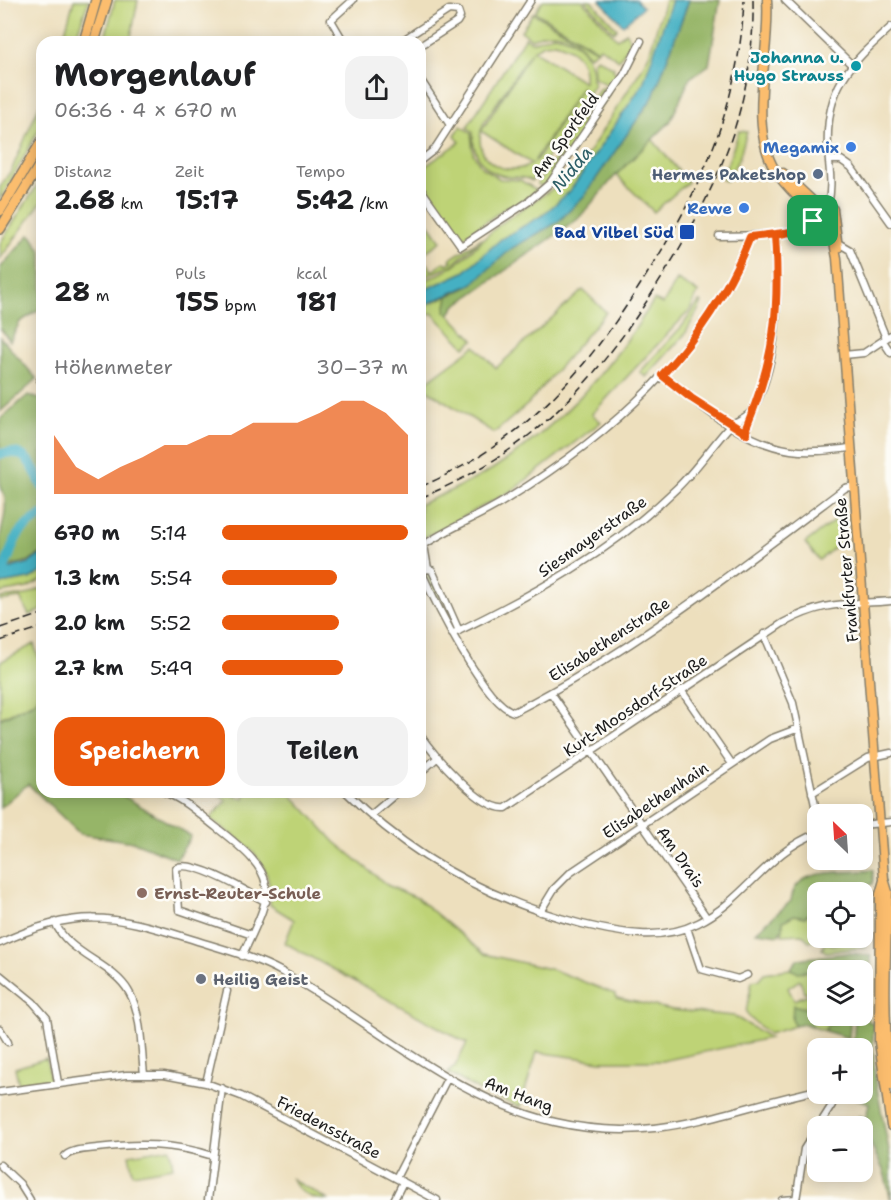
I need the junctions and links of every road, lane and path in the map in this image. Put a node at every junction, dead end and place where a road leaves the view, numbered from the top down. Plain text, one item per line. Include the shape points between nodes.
1 (96, 0) edge
2 (106, 0) edge
3 (353, 0) edge
4 (531, 0) edge
5 (767, 0) edge
6 (785, 0) edge
7 (891, 27) edge
8 (86, 36) edge
9 (96, 36) edge
10 (340, 36) edge
11 (409, 36) edge
12 (641, 41) dead end
13 (426, 42) edge
14 (852, 64) junction
15 (426, 88) edge
16 (450, 125) junction
17 (36, 151) edge
18 (426, 156) edge
19 (829, 160) junction
20 (36, 171) edge
21 (426, 196) edge
22 (828, 204) junction
23 (0, 212) edge
24 (817, 218) junction
25 (833, 221) junction
26 (891, 223) edge
27 (0, 229) edge
28 (775, 235) junction
29 (719, 236) dead end
30 (750, 237) junction
31 (838, 243) junction
32 (837, 258) junction
33 (886, 338) edge
34 (891, 353) edge
35 (844, 355) junction
36 (662, 375) junction
37 (753, 411) junction
38 (731, 426) junction
39 (747, 434) junction
40 (851, 448) junction
41 (855, 486) junction
42 (426, 545) edge
43 (426, 571) edge
44 (426, 577) edge
45 (864, 601) junction
46 (891, 601) edge
47 (456, 632) junction
48 (764, 634) junction
49 (681, 690) junction
50 (551, 693) junction
51 (799, 728) junction
52 (426, 742) edge
53 (591, 751) junction
54 (891, 753) edge
55 (876, 754) junction
56 (438, 757) junction
57 (732, 764) junction
58 (426, 768) edge
59 (812, 793) junction
60 (177, 798) edge
61 (353, 798) edge
62 (391, 798) edge
63 (815, 804) edge
64 (371, 815) junction
65 (886, 823) edge
66 (642, 825) junction
67 (807, 839) edge
68 (884, 879) junction
69 (266, 902) junction
70 (540, 912) junction
71 (707, 918) junction
72 (55, 922) junction
73 (687, 928) junction
74 (252, 935) junction
75 (0, 943) edge
76 (242, 956) junction
77 (0, 975) edge
78 (747, 975) dead end
79 (227, 991) dead end
80 (0, 1029) edge
81 (8, 1042) dead end
82 (144, 1074) junction
83 (448, 1077) junction
84 (58, 1083) junction
85 (206, 1083) junction
86 (891, 1085) edge
87 (222, 1088) junction
88 (0, 1092) edge
89 (807, 1093) edge
90 (832, 1104) edge
91 (891, 1126) edge
92 (65, 1156) dead end
93 (213, 1156) junction
94 (0, 1165) edge
95 (396, 1178) junction
96 (403, 1182) junction
97 (30, 1200) edge
98 (208, 1200) edge
99 (394, 1200) edge
100 (437, 1200) edge
101 (782, 1200) edge
102 (796, 1200) edge

1 - 8 highway
2 - 9 highway
3 - 10 street via 331,20
4 - 16 street
5 - 24 main road via 761,126 764,143 770,160
6 - 14 street
7 - 14 street, Frankfurter Straße
11 - 13 street via 449,10 458,11 457,22
12 - 21 street, Am Sportfeld via 624,75 553,179 488,230 461,246
14 - 19 street, Frankfurter Straße via 829,108
15 - 16 street
16 - 18 street
17 - 23 highway
19 - 22 street, Frankfurter Straße
19 - 26 street via 841,160 851,167
20 - 27 highway
22 - 24 main road
22 - 25 main road, Frankfurter Straße via 834,211
24 - 25 main road
24 - 28 street via 792,232
24 - 32 main road, Frankfurter Straße via 834,243
25 - 31 main road, Frankfurter Straße
28 - 30 street
28 - 37 street via 775,335 768,370
29 - 30 street
30 - 36 street via 719,304
31 - 32 main road, Frankfurter Straße
31 - 33 street via 849,250
32 - 35 main road, Frankfurter Straße
33 - 34 street
33 - 35 street via 864,353
35 - 40 main road, Frankfurter Straße
36 - 38 street
36 - 42 street via 613,422 555,467 507,500
37 - 38 street, Siesmayerstraße
37 - 39 street
38 - 39 street
38 - 47 street, Siesmayerstraße via 688,478 631,528 546,586
39 - 40 street via 790,450
40 - 41 main road, Frankfurter Straße
41 - 45 main road, Frankfurter Straße
41 - 50 street, Elisabethenstraße via 845,488 747,562
43 - 47 street, Elisabethenstraße via 432,570
44 - 47 street, Elisabethenstraße
45 - 46 street, Kurt-Moosdorf-Straße
45 - 48 street, Kurt-Moosdorf-Straße via 809,610
45 - 55 main road, Frankfurter Straße
47 - 50 street, Elisabethenstraße via 482,678 510,711
48 - 49 street, Kurt-Moosdorf-Straße
48 - 51 street via 785,680
49 - 53 street, Kurt-Moosdorf-Straße
49 - 57 street
50 - 53 street, Am Drais
51 - 57 street, Elisabethenhain via 773,737
51 - 59 street
52 - 56 street, Kurt-Moosdorf-Straße
53 - 56 street, Kurt-Moosdorf-Straße via 509,807 500,809 471,790
53 - 66 street, Am Drais
54 - 55 street
55 - 59 street
55 - 65 main road, Frankfurter Straße
56 - 58 street
57 - 66 street, Elisabethenhain
59 - 63 street
60 - 69 street via 254,858 265,881
61 - 64 street
62 - 64 street
64 - 70 street via 408,845 464,880
65 - 68 main road, Frankfurter Straße
66 - 70 street, Elisabethenhain via 564,877
66 - 71 street, Am Drais
67 - 71 street via 780,854
68 - 86 main road, Frankfurter Straße via 888,892 885,1040
68 - 91 main road, Frankfurter Straße via 880,894 879,1042
69 - 74 street
69 - 74 street via 224,879 185,866 176,868 179,909
70 - 73 street via 628,933 664,934
71 - 73 street
72 - 75 street, Am Hang
72 - 76 street, Am Hang via 96,917 129,920
72 - 82 street via 61,934 130,992
73 - 78 street via 701,969 738,979
74 - 76 street
76 - 83 street, Am Hang via 284,973
77 - 84 street via 47,1018
79 - 85 street
80 - 81 street
82 - 84 street, Friedensstraße
82 - 85 street, Friedensstraße
83 - 89 street, Am Hang via 531,1116 566,1125 621,1130 684,1125
83 - 95 street
84 - 88 street, Friedensstraße
85 - 87 street, Friedensstraße
87 - 93 street
87 - 95 street, Friedensstraße
90 - 102 street via 804,1149
92 - 93 street via 70,1152 155,1143
93 - 98 street
94 - 97 street
95 - 96 street, Friedensstraße
96 - 99 street
96 - 100 street, Friedensstraße
101 - 102 street

